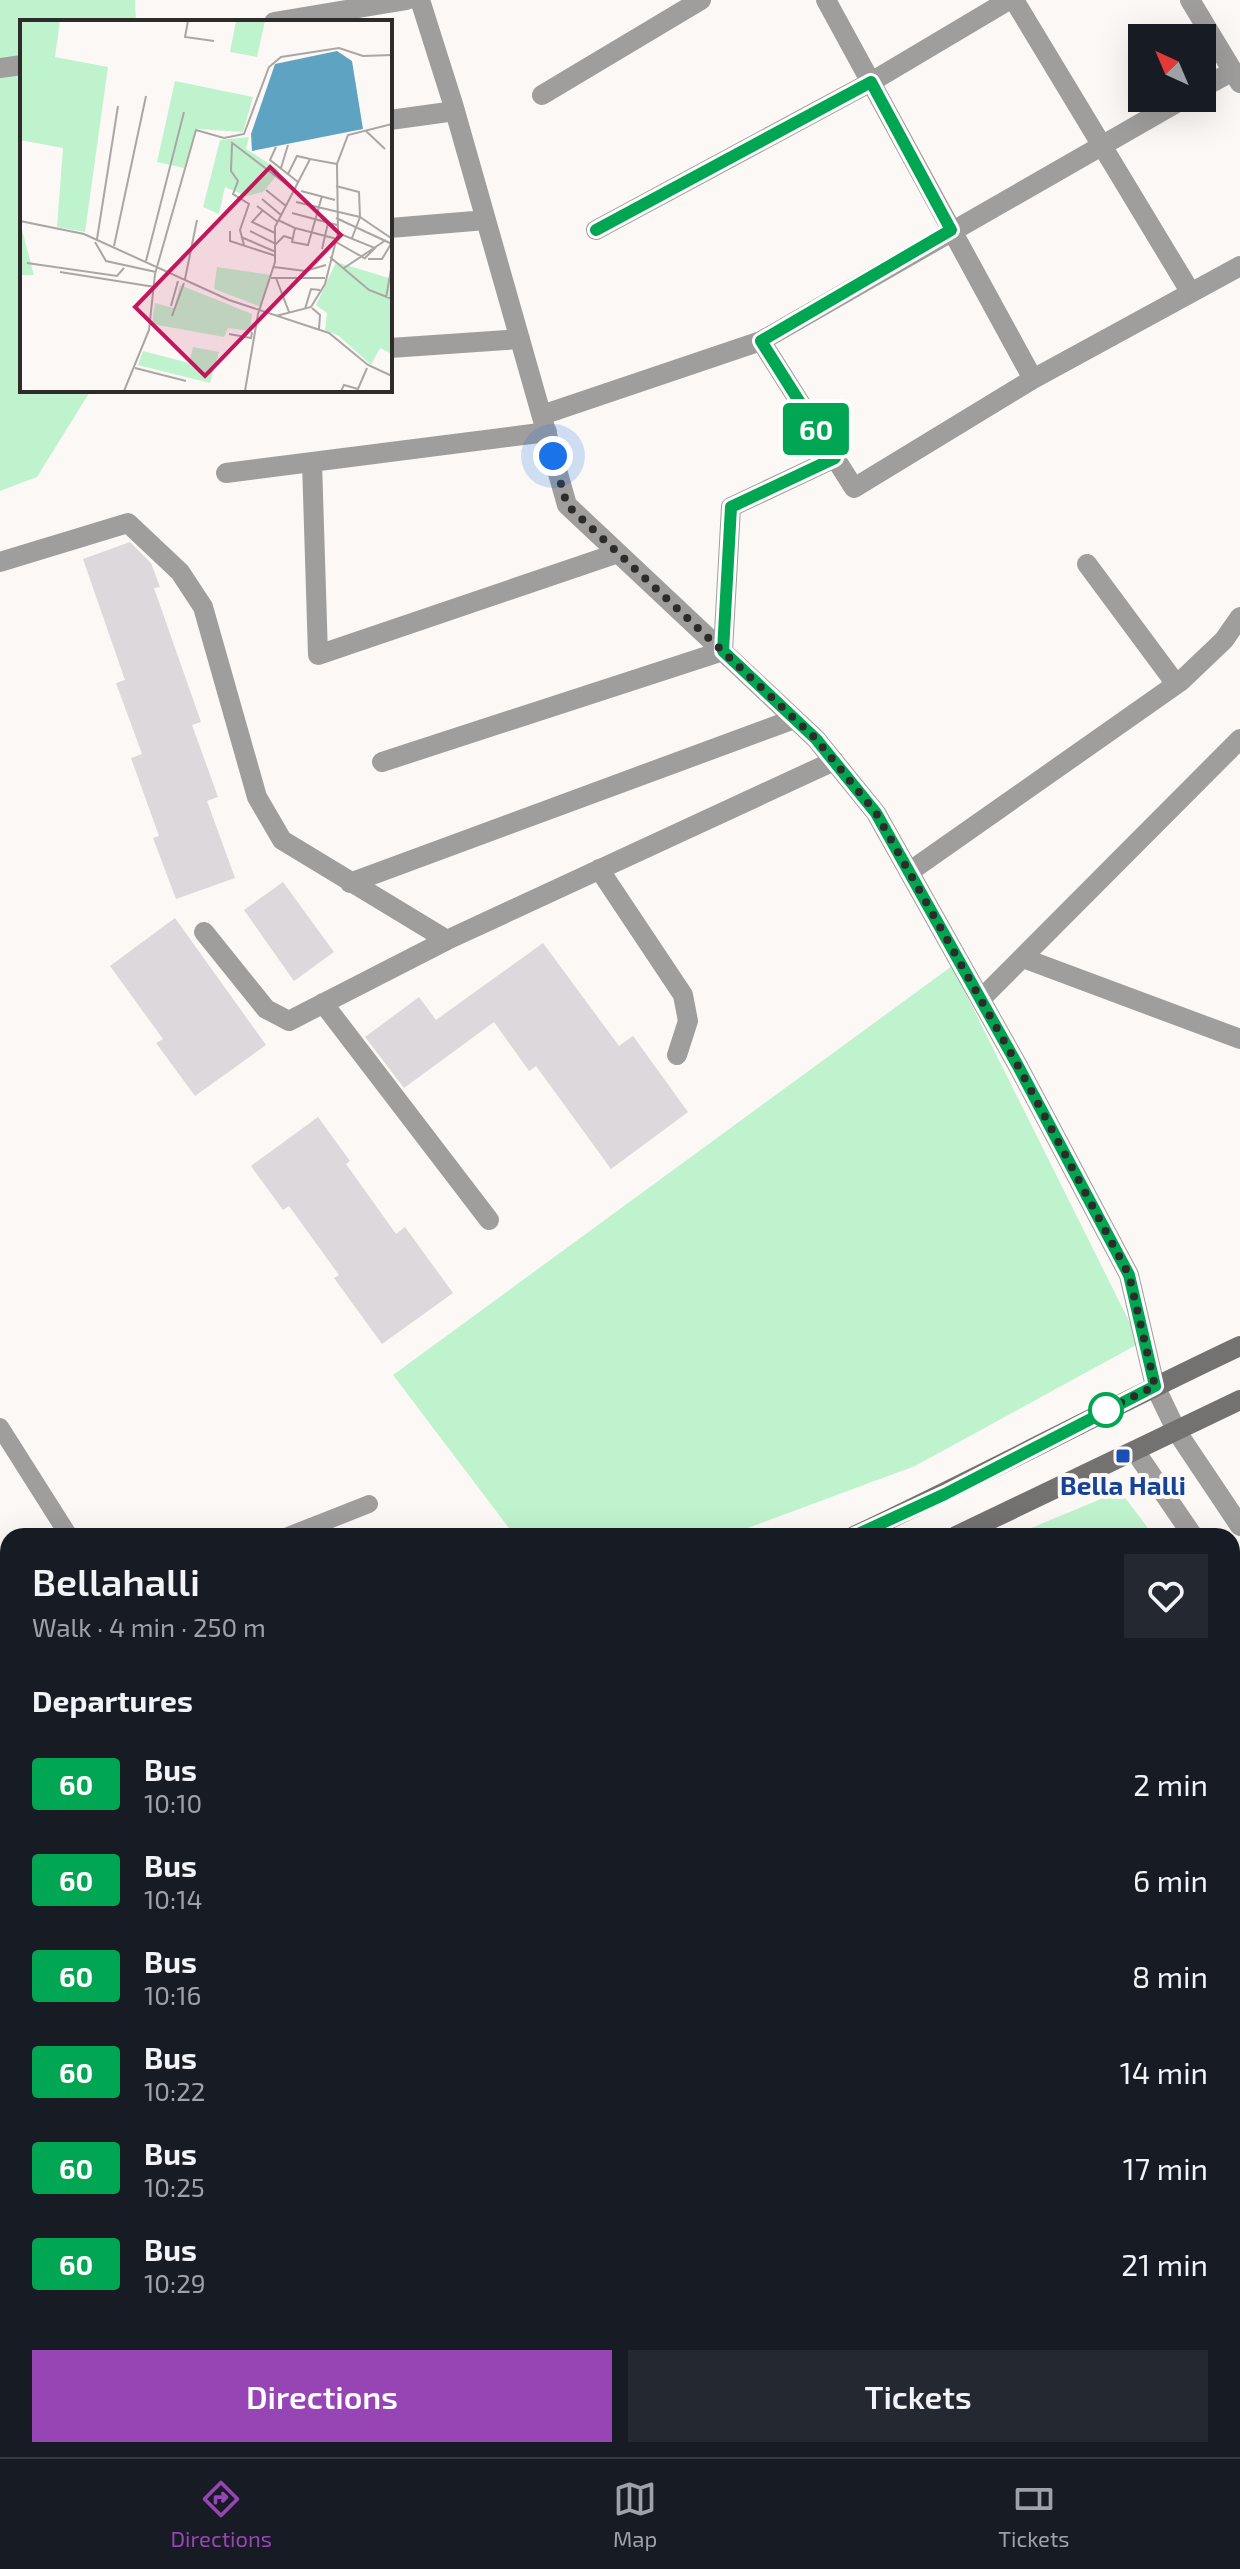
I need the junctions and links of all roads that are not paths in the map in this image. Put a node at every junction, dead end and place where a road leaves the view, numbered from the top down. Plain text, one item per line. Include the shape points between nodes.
1 (407, 0) edge
2 (420, 0) edge
3 (701, 0) edge
4 (826, 0) edge
5 (1011, 0) edge
6 (1193, 1) edge
7 (286, 20) edge
8 (20, 65) edge
9 (0, 68) edge
10 (1236, 77) edge
11 (871, 82) junction
12 (1216, 83) edge
13 (542, 95) dead end
14 (455, 111) junction
15 (1160, 112) edge
16 (392, 120) edge
17 (1101, 145) junction
18 (486, 220) junction
19 (392, 228) edge
20 (596, 230) dead end
21 (951, 230) junction
22 (1240, 266) edge
23 (1191, 293) junction
24 (520, 339) junction
25 (761, 341) junction
26 (392, 348) edge
27 (1033, 379) junction
28 (544, 424) junction
29 (835, 458) junction
30 (312, 462) junction
31 (226, 473) dead end
32 (618, 553) junction
33 (0, 562) edge
34 (1087, 564) dead end
35 (1240, 617) edge
36 (723, 651) junction
37 (1176, 684) junction
38 (794, 719) junction
39 (1240, 739) edge
40 (834, 761) junction
41 (382, 762) dead end
42 (599, 869) junction
43 (909, 872) junction
44 (350, 883) junction
45 (204, 932) dead end
46 (447, 940) junction
47 (1023, 958) junction
48 (981, 999) junction
49 (323, 1003) junction
50 (1240, 1039) edge
51 (677, 1055) dead end
52 (489, 1220) dead end
53 (1240, 1346) edge
54 (1155, 1386) junction
55 (1240, 1400) edge
56 (0, 1427) edge
57 (1177, 1432) junction
58 (1135, 1451) junction
59 (369, 1504) dead end
60 (1240, 1526) edge
61 (64, 1528) edge
62 (308, 1528) edge
63 (871, 1528) edge
64 (973, 1528) edge
65 (1188, 1528) edge

1 - 7 street
2 - 14 street
3 - 13 street
4 - 11 street
5 - 11 street
5 - 17 street
6 - 10 street
8 - 9 street
10 - 12 street
11 - 20 street
11 - 21 street
14 - 16 street
14 - 18 street
15 - 17 street
17 - 21 street
17 - 23 street
18 - 19 street
18 - 24 street
21 - 25 street
21 - 27 street
22 - 23 street
23 - 27 street
24 - 26 street
24 - 28 street
25 - 28 street
25 - 29 street
27 - 29 street via 854,488
28 - 30 street
28 - 32 street via 567,505
29 - 36 street via 731,507
30 - 31 street
30 - 32 street via 318,655
32 - 36 street
33 - 44 street via 128,523 180,572 203,607 257,797 282,840
34 - 37 street
35 - 37 street via 1224,640
36 - 38 street
36 - 41 street
37 - 43 street
38 - 40 street
38 - 44 street
39 - 47 street
40 - 42 street
40 - 43 street via 876,813
42 - 46 street
42 - 51 street via 683,995 688,1021
43 - 48 street
44 - 46 street
45 - 49 street via 266,1009 289,1021
46 - 49 street
47 - 48 street
47 - 50 street
48 - 54 street via 1129,1275
49 - 52 street
53 - 54 main road
54 - 57 street
54 - 63 main road
55 - 57 main road
56 - 61 lane
57 - 58 main road
57 - 60 street
58 - 64 main road
58 - 65 street
59 - 62 lane

